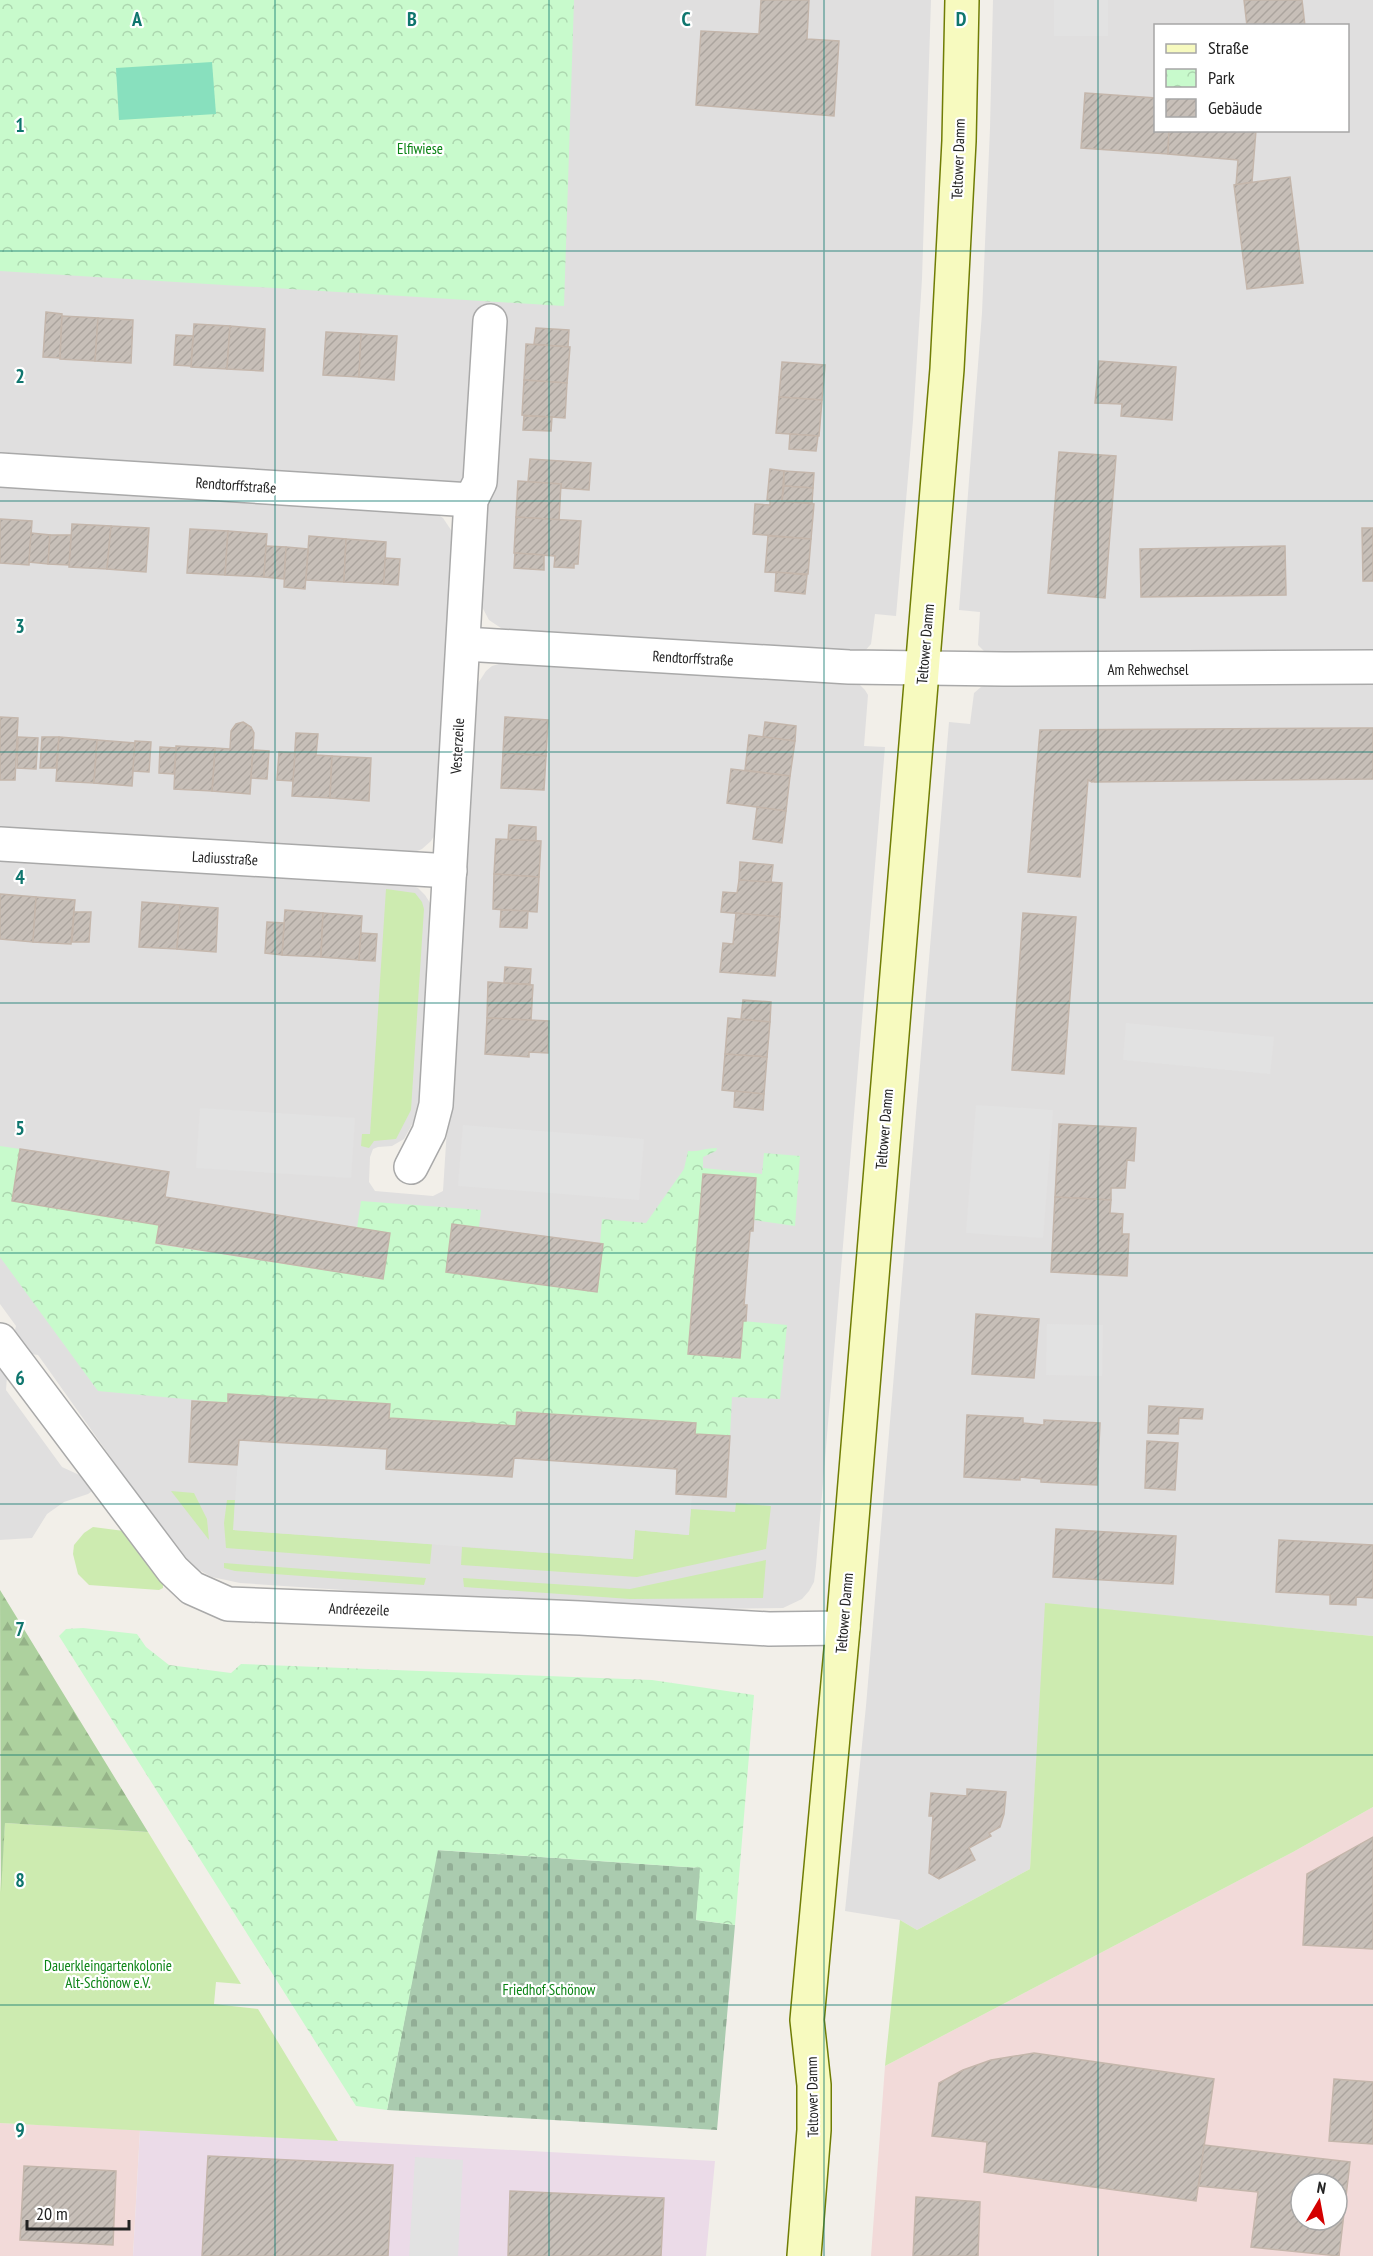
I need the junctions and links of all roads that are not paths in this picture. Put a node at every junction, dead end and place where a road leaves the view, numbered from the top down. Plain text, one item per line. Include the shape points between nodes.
1 (962, 0) edge
2 (490, 321) dead end
3 (0, 470) edge
4 (471, 500) junction
5 (464, 644) junction
6 (1373, 667) edge
7 (922, 668) junction
8 (0, 844) edge
9 (450, 871) junction
10 (411, 1167) dead end
11 (0, 1340) edge
12 (843, 1628) junction
13 (804, 2256) edge

1 - 7 main road, Teltower Damm via 950,326
2 - 4 street, Vesterzeile via 480,482
3 - 4 street, Rendtorffstraße
4 - 5 street, Vesterzeile
5 - 7 street, Rendtorffstraße
5 - 9 street, Vesterzeile
6 - 7 street, Am Rehwechsel
7 - 12 main road, Teltower Damm
8 - 9 street, Ladiusstraße
9 - 10 street, Vesterzeile via 436,1105 429,1132
11 - 12 street, Andréezeile via 173,1570 192,1588 228,1604 769,1629
12 - 13 main road, Teltower Damm via 807,2020 814,2130

